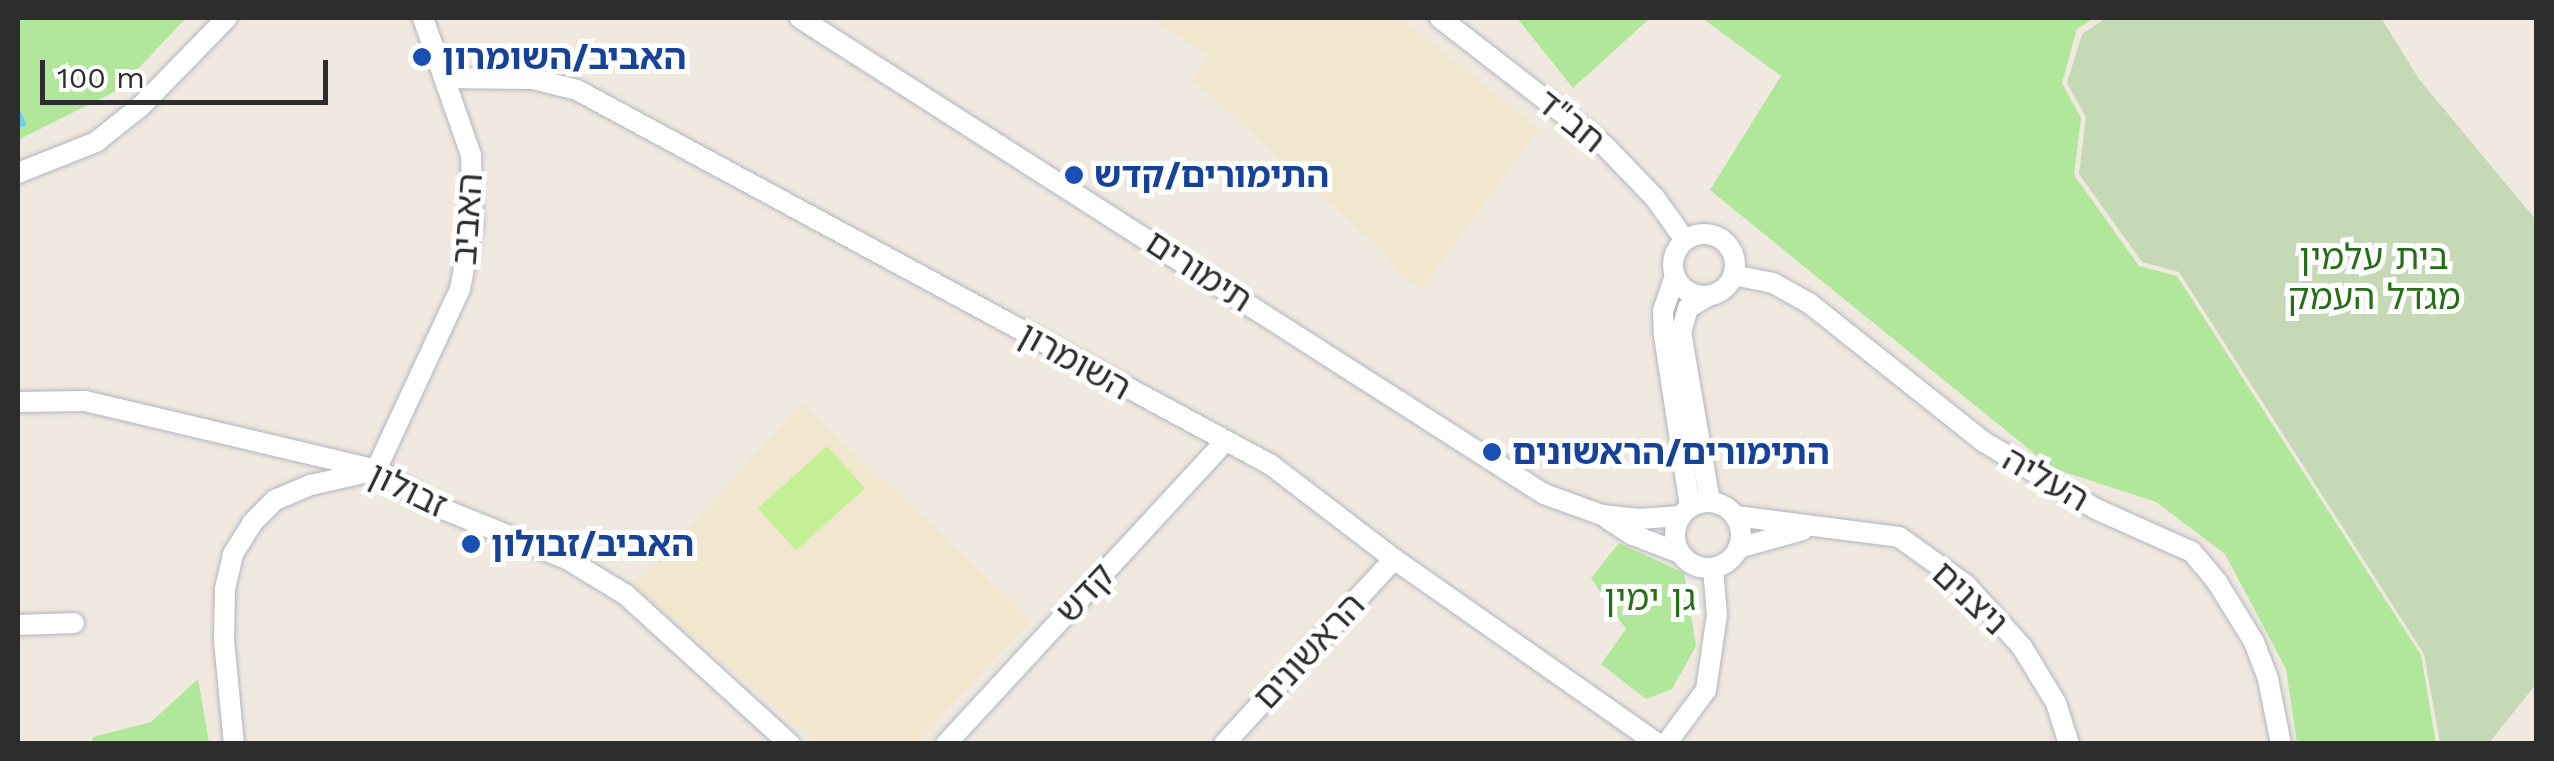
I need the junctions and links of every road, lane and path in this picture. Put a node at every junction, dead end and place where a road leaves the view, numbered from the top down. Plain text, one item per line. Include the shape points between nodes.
1 (227, 18) edge
2 (423, 18) edge
3 (800, 18) edge
4 (1440, 18) edge
5 (446, 78) junction
6 (18, 173) edge
7 (1685, 240) junction
8 (1733, 275) junction
9 (1675, 276) junction
10 (1708, 296) junction
11 (18, 402) edge
12 (1224, 443) junction
13 (376, 470) junction
14 (1693, 508) junction
15 (1602, 515) junction
16 (1736, 516) junction
17 (1814, 528) junction
18 (1738, 548) junction
19 (1680, 553) junction
20 (1394, 559) junction
21 (1713, 568) junction
22 (74, 623) dead end
23 (18, 625) edge
24 (234, 744) edge
25 (790, 744) edge
26 (946, 744) edge
27 (1224, 744) edge
28 (1658, 744) edge
29 (1666, 744) edge
30 (2069, 744) edge
31 (2280, 744) edge

1 - 6 street via 96,142
2 - 5 street, האביב
3 - 15 street, תימורים via 1544,494
4 - 7 street, חב"ד via 1604,145
5 - 12 street, השומרון via 532,79 577,90
5 - 13 street, האביב via 471,154 474,224 460,289
7 - 8 street via 1717,236 1732,252
7 - 9 street via 1675,253
8 - 10 street
8 - 31 street, העליה via 1773,283 1810,302 1984,442 2096,509 2192,552 2254,642
9 - 10 street via 1691,293
9 - 14 street via 1663,311 1664,335
10 - 14 street via 1688,308 1681,332
11 - 13 street, זבולון via 85,401
12 - 20 street, השומרון via 1270,465
12 - 26 street, קדש
13 - 24 street via 274,500 233,554 224,640
13 - 25 street, זבולון via 443,509 567,559 626,595
14 - 15 street, תימורים via 1640,519
14 - 16 street via 1724,506
14 - 19 street via 1676,528
15 - 19 street, תימורים
16 - 17 street, ניצנים
16 - 18 street
17 - 18 street, ניצנים
17 - 30 street, ניצנים via 1898,538 1966,586 2022,647 2056,703
18 - 21 street
19 - 21 street
20 - 27 street, הראשונים
20 - 28 street, השומרון
21 - 29 street via 1717,615 1706,690
22 - 23 street

